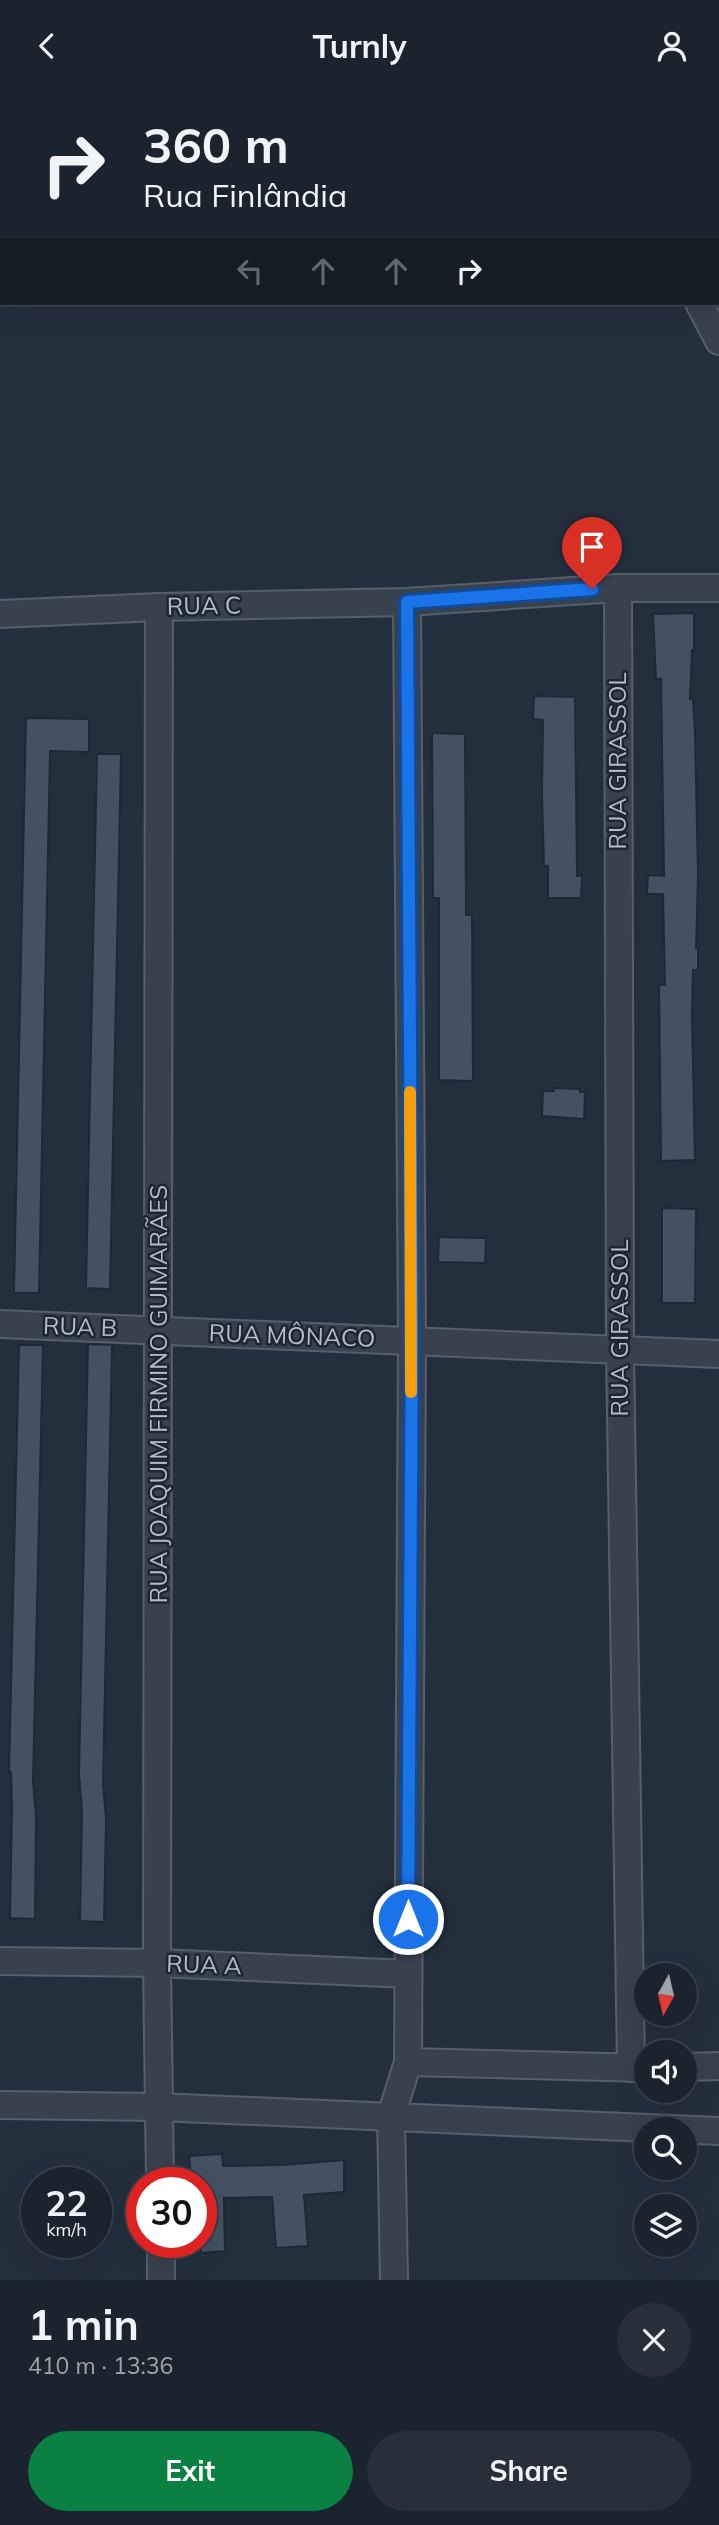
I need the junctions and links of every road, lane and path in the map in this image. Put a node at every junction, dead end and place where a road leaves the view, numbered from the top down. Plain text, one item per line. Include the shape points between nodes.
1 (700, 305) edge
2 (719, 341) edge
3 (618, 588) junction
4 (719, 588) edge
5 (407, 602) junction
6 (159, 607) junction
7 (0, 614) edge
8 (0, 1324) edge
9 (159, 1330) junction
10 (412, 1340) junction
11 (620, 1349) junction
12 (719, 1354) edge
13 (0, 1961) edge
14 (157, 1963) junction
15 (408, 1974) junction
16 (637, 2040) edge
17 (408, 2062) junction
18 (719, 2066) edge
19 (697, 2067) edge
20 (634, 2068) edge
21 (0, 2105) edge
22 (159, 2107) junction
23 (391, 2116) junction
24 (719, 2131) edge
25 (160, 2167) edge
26 (160, 2258) edge
27 (161, 2280) edge
28 (394, 2280) edge

1 - 2 street
3 - 4 street, RUA C
3 - 5 street, RUA C
3 - 11 street, RUA GIRASSOL
5 - 6 street, RUA C
5 - 10 street
6 - 7 street, RUA C
6 - 9 street, RUA JOAQUIM FIRMINO GUIMARÃES
8 - 9 street, RUA B
9 - 10 street, RUA MÔNACO
9 - 14 street, RUA JOAQUIM FIRMINO GUIMARÃES
10 - 11 street, RUA MÔNACO
10 - 15 street
11 - 12 street, RUA MÔNACO
11 - 16 street, RUA GIRASSOL
13 - 14 street, RUA A
14 - 15 street, RUA A
14 - 22 street, RUA JOAQUIM FIRMINO GUIMARÃES
15 - 17 street
17 - 20 street
17 - 23 street
18 - 19 street
21 - 22 street
22 - 23 street
22 - 25 street, RUA JOAQUIM FIRMINO GUIMARÃES
23 - 24 street
23 - 28 street
26 - 27 street

